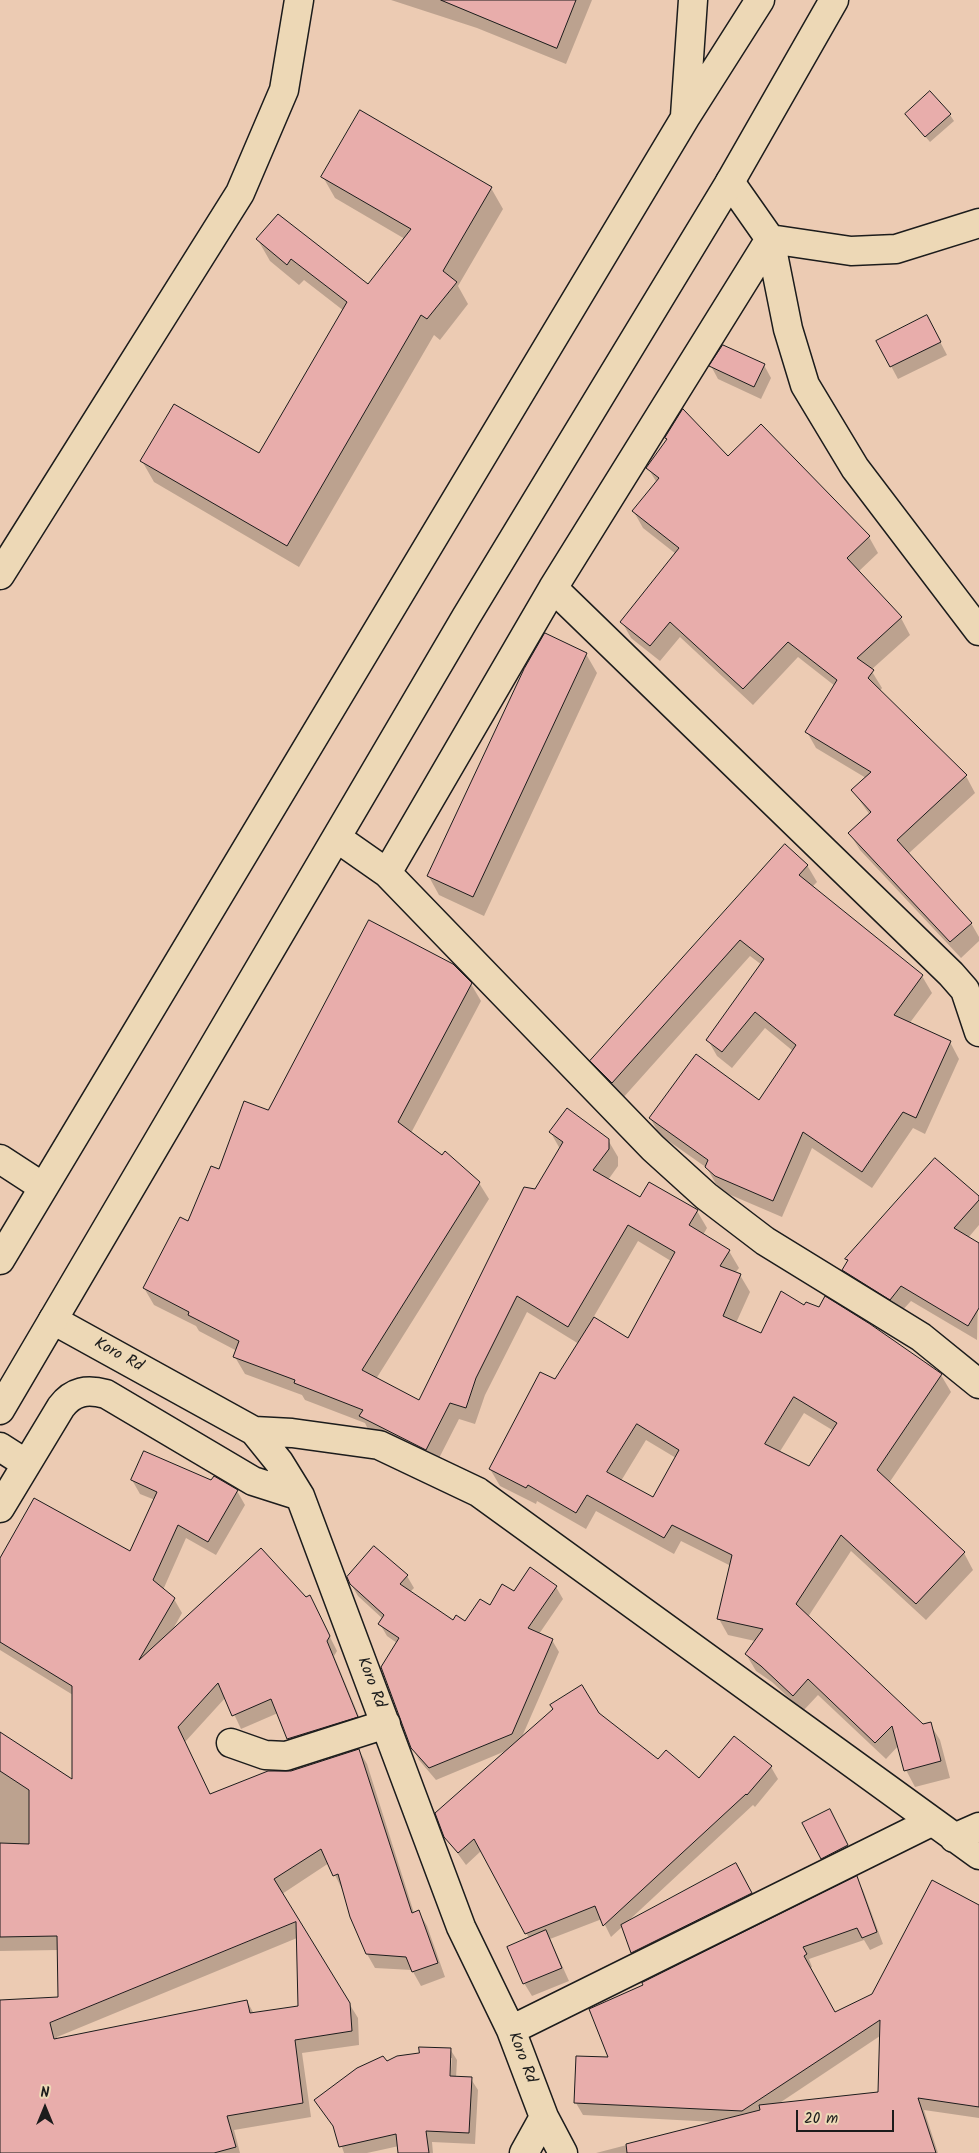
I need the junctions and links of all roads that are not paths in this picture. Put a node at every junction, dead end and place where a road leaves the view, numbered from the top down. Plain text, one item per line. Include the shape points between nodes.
1 (299, 0) edge
2 (693, 0) edge
3 (760, 0) edge
4 (834, 1) edge
5 (685, 118) junction
6 (730, 182) junction
7 (979, 224) edge
8 (770, 239) junction
9 (0, 575) edge
10 (553, 588) junction
11 (979, 631) edge
12 (337, 838) junction
13 (387, 873) junction
14 (979, 1032) edge
15 (0, 1159) edge
16 (43, 1186) junction
17 (0, 1260) edge
18 (53, 1320) junction
19 (979, 1384) edge
20 (0, 1410) edge
21 (254, 1431) junction
22 (0, 1447) edge
23 (26, 1464) junction
24 (300, 1496) junction
25 (0, 1508) edge
26 (386, 1724) junction
27 (231, 1743) dead end
28 (931, 1822) junction
29 (979, 1827) edge
30 (954, 1838) junction
31 (979, 1855) edge
32 (511, 2030) junction
33 (544, 2117) junction
34 (524, 2153) edge
35 (563, 2153) edge

1 - 9 street via 284,90 240,193
2 - 5 street
3 - 5 street
4 - 6 street
5 - 16 street
6 - 8 street
6 - 12 street
7 - 8 street via 896,249 851,251
8 - 10 street
8 - 11 street via 788,329 805,385 855,468
10 - 13 street
10 - 14 street via 951,974 964,990
12 - 13 street
12 - 18 street
13 - 19 street via 653,1148 706,1196 765,1241 921,1338
15 - 16 street
16 - 17 street
18 - 20 street
18 - 21 street, Koro Rd
21 - 24 street, Koro Rd
21 - 28 street via 379,1445 478,1492
22 - 23 street
23 - 24 street via 66,1400 74,1394 96,1391 253,1481
23 - 25 street
24 - 26 street, Koro Rd
26 - 27 street via 286,1756 265,1754
26 - 32 street, Koro Rd via 461,1926
28 - 30 street
28 - 32 street
29 - 30 street
30 - 31 street
32 - 33 street, Koro Rd
33 - 34 street
33 - 35 street, Koro Rd

